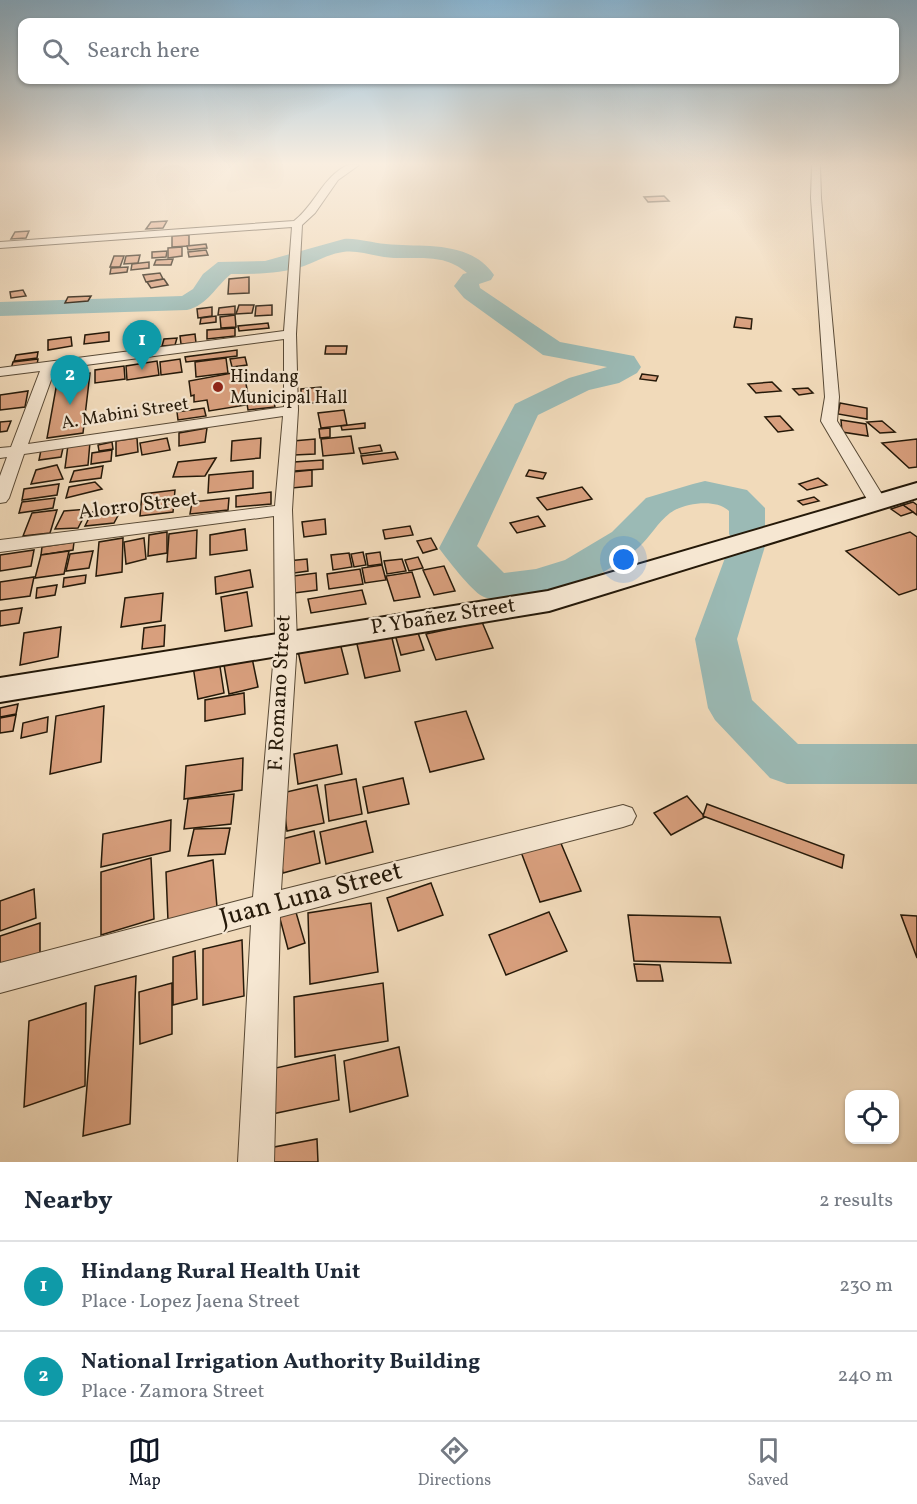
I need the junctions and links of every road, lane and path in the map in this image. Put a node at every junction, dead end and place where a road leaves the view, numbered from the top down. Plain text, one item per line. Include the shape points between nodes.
1 (303, 219) edge
2 (818, 219) edge
3 (297, 224) junction
4 (0, 245) edge
5 (290, 334) junction
6 (49, 366) junction
7 (0, 372) edge
8 (291, 410) junction
9 (18, 450) junction
10 (0, 453) edge
11 (917, 490) edge
12 (0, 498) edge
13 (877, 501) junction
14 (283, 510) junction
15 (0, 546) edge
16 (286, 642) junction
17 (0, 690) edge
18 (623, 816) dead end
19 (266, 906) junction
20 (0, 978) edge
21 (256, 1162) edge

1 - 3 street
2 - 13 street via 831,397 829,421
3 - 4 street
3 - 5 street, F. Romano Street
5 - 6 street
5 - 8 street, F. Romano Street
6 - 7 street
6 - 9 street
8 - 9 street, A. Mabini Street
8 - 14 street, F. Romano Street
9 - 10 street, A. Mabini Street
9 - 12 street
11 - 13 street, P. Ybañez Street
13 - 16 street, P. Ybañez Street via 549,601
14 - 15 street, Alorro Street
14 - 16 street, F. Romano Street
16 - 17 street, P. Ybañez Street
16 - 19 street, F. Romano Street
18 - 19 street, Juan Luna Street
19 - 20 street, Juan Luna Street
19 - 21 street, F. Romano Street

